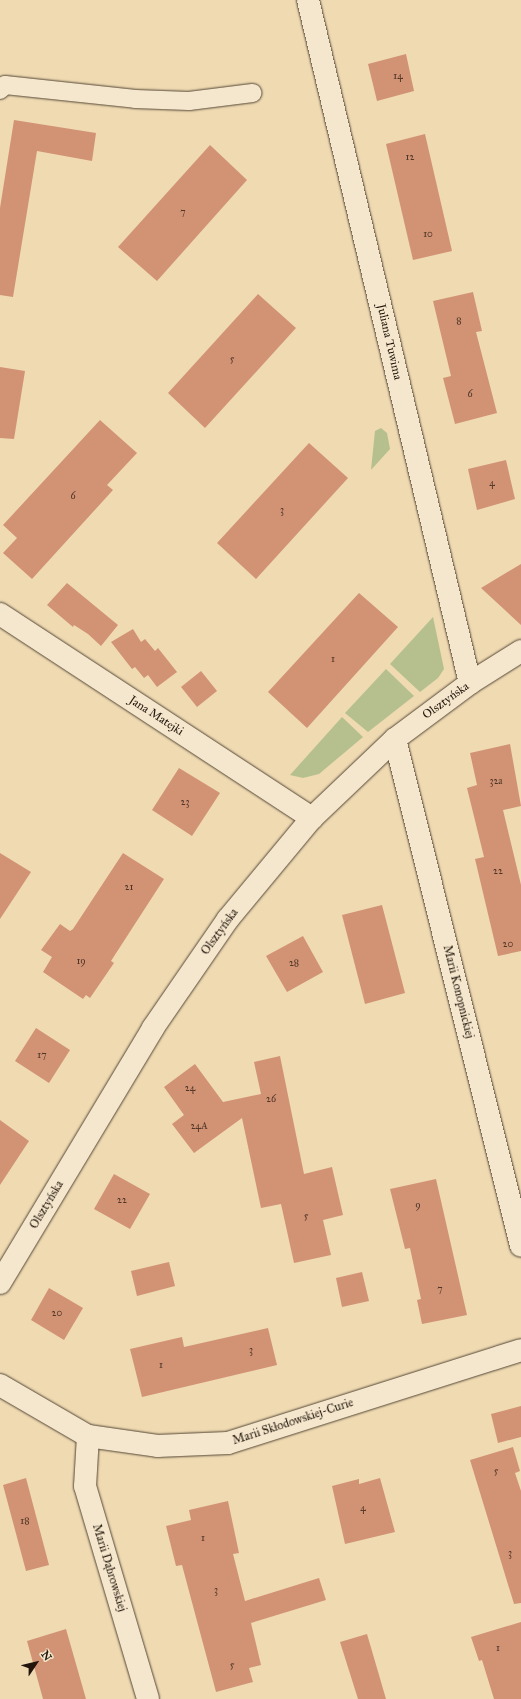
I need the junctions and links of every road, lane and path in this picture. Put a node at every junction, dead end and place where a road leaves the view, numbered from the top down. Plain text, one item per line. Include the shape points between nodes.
1 (308, 0) edge
2 (0, 90) edge
3 (252, 93) dead end
4 (0, 614) edge
5 (521, 651) edge
6 (470, 683) junction
7 (395, 739) junction
8 (312, 818) junction
9 (521, 1246) edge
10 (0, 1283) edge
11 (521, 1350) edge
12 (0, 1386) edge
13 (88, 1436) junction
14 (148, 1699) edge

1 - 6 street, Juliana Tuwima
2 - 3 lane via 5,85 135,99 190,101
4 - 8 street, Jana Matejki
5 - 6 street, Olsztyńska
6 - 7 street, Olsztyńska
7 - 8 street, Olsztyńska
7 - 9 street, Marii Konopnickiej
8 - 10 street, Olsztyńska via 228,920 153,1028
11 - 13 street, Marii Skłodowskiej-Curie via 228,1443 157,1446
12 - 13 street, Marii Skłodowskiej-Curie
13 - 14 street, Marii Dąbrowskiej via 85,1486

